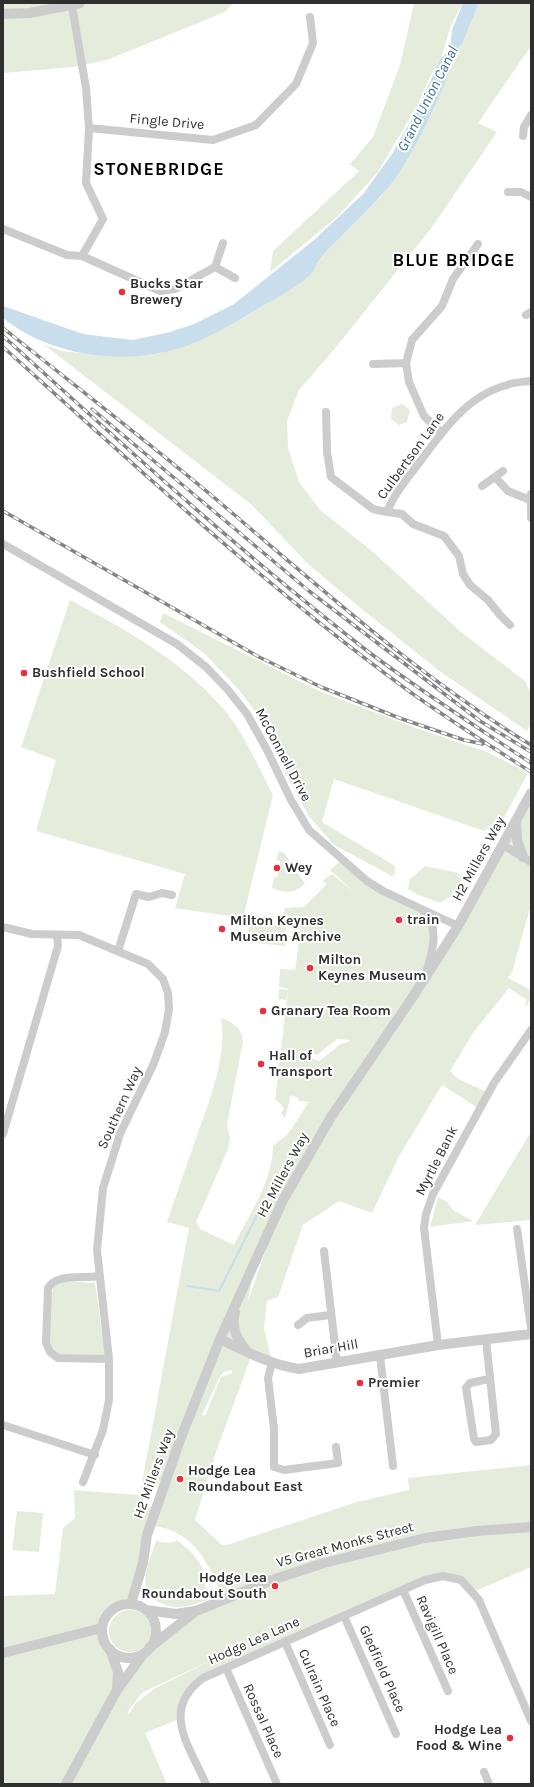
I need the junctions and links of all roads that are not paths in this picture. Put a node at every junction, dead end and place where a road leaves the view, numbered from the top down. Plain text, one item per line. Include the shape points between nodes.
1 (76, 4) edge
2 (3, 14) edge
3 (310, 17) dead end
4 (531, 115) edge
5 (89, 128) junction
6 (523, 136) dead end
7 (508, 192) dead end
8 (531, 197) edge
9 (3, 229) edge
10 (223, 243) dead end
11 (478, 244) dead end
12 (82, 256) junction
13 (215, 267) junction
14 (235, 278) dead end
15 (406, 363) junction
16 (372, 364) dead end
17 (531, 381) edge
18 (326, 412) dead end
19 (442, 432) junction
20 (503, 470) dead end
21 (496, 478) junction
22 (482, 486) dead end
23 (530, 497) edge
24 (386, 512) junction
25 (531, 518) edge
26 (3, 544) edge
27 (510, 625) dead end
28 (531, 793) edge
29 (516, 820) junction
30 (503, 845) junction
31 (527, 860) edge
32 (172, 895) dead end
33 (418, 906) junction
34 (3, 926) edge
35 (458, 926) junction
36 (57, 935) junction
37 (118, 951) junction
38 (424, 980) junction
39 (531, 1030) edge
40 (3, 1134) edge
41 (517, 1229) dead end
42 (324, 1251) dead end
43 (98, 1276) junction
44 (238, 1296) junction
45 (330, 1315) junction
46 (298, 1325) dead end
47 (531, 1328) edge
48 (531, 1334) edge
49 (220, 1339) junction
50 (486, 1340) junction
51 (438, 1345) junction
52 (247, 1352) junction
53 (380, 1356) junction
54 (109, 1359) junction
55 (272, 1362) junction
56 (336, 1363) junction
57 (490, 1379) junction
58 (3, 1425) edge
59 (336, 1447) dead end
60 (95, 1455) junction
61 (393, 1466) dead end
62 (84, 1482) dead end
63 (531, 1527) edge
64 (403, 1590) junction
65 (131, 1604) junction
66 (146, 1610) junction
67 (196, 1611) junction
68 (344, 1616) junction
69 (102, 1628) junction
70 (285, 1642) junction
71 (110, 1649) junction
72 (147, 1650) junction
73 (3, 1654) edge
74 (226, 1668) junction
75 (117, 1690) junction
76 (448, 1691) dead end
77 (528, 1705) edge
78 (531, 1721) edge
79 (396, 1734) dead end
80 (330, 1745) dead end
81 (484, 1772) dead end
82 (66, 1784) edge
83 (206, 1784) edge
84 (277, 1784) edge
85 (489, 1784) edge

1 - 2 street via 30,13
1 - 5 street
3 - 5 street, Fingle Drive via 313,43 296,84 256,125 214,140
4 - 6 street via 524,127
5 - 12 street via 86,183 103,219
7 - 8 street via 521,192
9 - 12 street via 68,255
10 - 13 street
11 - 15 street via 453,279 442,306 412,340
12 - 13 street via 160,291 175,289
13 - 14 street
15 - 16 street
15 - 19 street via 409,382 424,416
17 - 19 street, Culbertson Lane via 507,385 484,394 459,412
18 - 24 street, Culbertson Lane via 327,452 331,477 373,509
19 - 24 street, Culbertson Lane via 392,499
20 - 21 street
21 - 22 street
21 - 23 street via 508,491
23 - 25 street
24 - 27 street via 402,514 413,524 444,536 459,556 463,574 470,585 488,600
26 - 33 street, McConnell Drive via 177,644 206,667 247,714 309,830 367,881
28 - 29 street, H2 Millers Way
29 - 30 street, H2 Millers Way
29 - 31 street via 517,840
30 - 31 street
30 - 35 street, H2 Millers Way
32 - 37 street via 162,892 149,897 136,894
33 - 35 street, McConnell Drive
33 - 38 street via 427,915 433,930 432,948
34 - 36 street, Southern Way via 32,934
35 - 38 street, H2 Millers Way
36 - 37 street, Southern Way via 78,935
36 - 40 street via 58,946
37 - 43 street, Southern Way via 148,964 163,979 168,993 169,1009 165,1032 154,1063 120,1134 103,1188 97,1250
38 - 44 street, H2 Millers Way via 321,1134 283,1200
39 - 51 street, Myrtle Bank via 494,1083 433,1194 426,1214 424,1228
41 - 47 street
42 - 45 street
43 - 54 street, Southern Way
43 - 54 street via 61,1278 51,1283 48,1288 46,1343 50,1352 58,1358
44 - 49 street, H2 Millers Way
44 - 52 street via 232,1322 235,1335
45 - 46 street via 307,1318
45 - 56 street
48 - 50 street, Briar Hill
49 - 52 street, Briar Hill
49 - 65 street, H2 Millers Way via 180,1440 147,1535 143,1563
50 - 51 street, Briar Hill
50 - 57 street
51 - 53 street, Briar Hill
52 - 55 street, Briar Hill
53 - 56 street, Briar Hill
53 - 61 street, Briar Hill
54 - 60 street, Southern Way via 109,1400
55 - 56 street, Briar Hill via 299,1369
55 - 59 street via 268,1378 274,1429 274,1466 284,1470 338,1463
57 - 57 street via 496,1434 492,1440 476,1442 466,1388 470,1383
58 - 60 street
60 - 62 street, Southern Way
63 - 67 street, V5 Great Monks Street via 477,1531 395,1544 324,1562
64 - 68 street, Hodge Lea Lane
64 - 76 street, Ravigill Place
64 - 77 street, Hodge Lea Lane via 425,1580 443,1576 460,1580 478,1600
65 - 66 street
65 - 69 street via 119,1606 111,1611 106,1616
66 - 67 street, V5 Great Monks Street via 176,1614
66 - 72 street via 155,1625 155,1637
67 - 72 street, V5 Great Monks Street
68 - 70 street, Hodge Lea Lane
68 - 79 street, Gledfield Place
69 - 71 street via 103,1638
69 - 73 street
70 - 74 street, Hodge Lea Lane
70 - 80 street, Culrain Place
71 - 72 street via 124,1657 136,1656
71 - 75 street via 118,1672
72 - 75 street
74 - 83 street, Hodge Lea Lane via 203,1678 186,1693 179,1719
74 - 84 street, Rossal Place
75 - 82 street
77 - 78 street, Hodge Lea Lane
81 - 85 street

